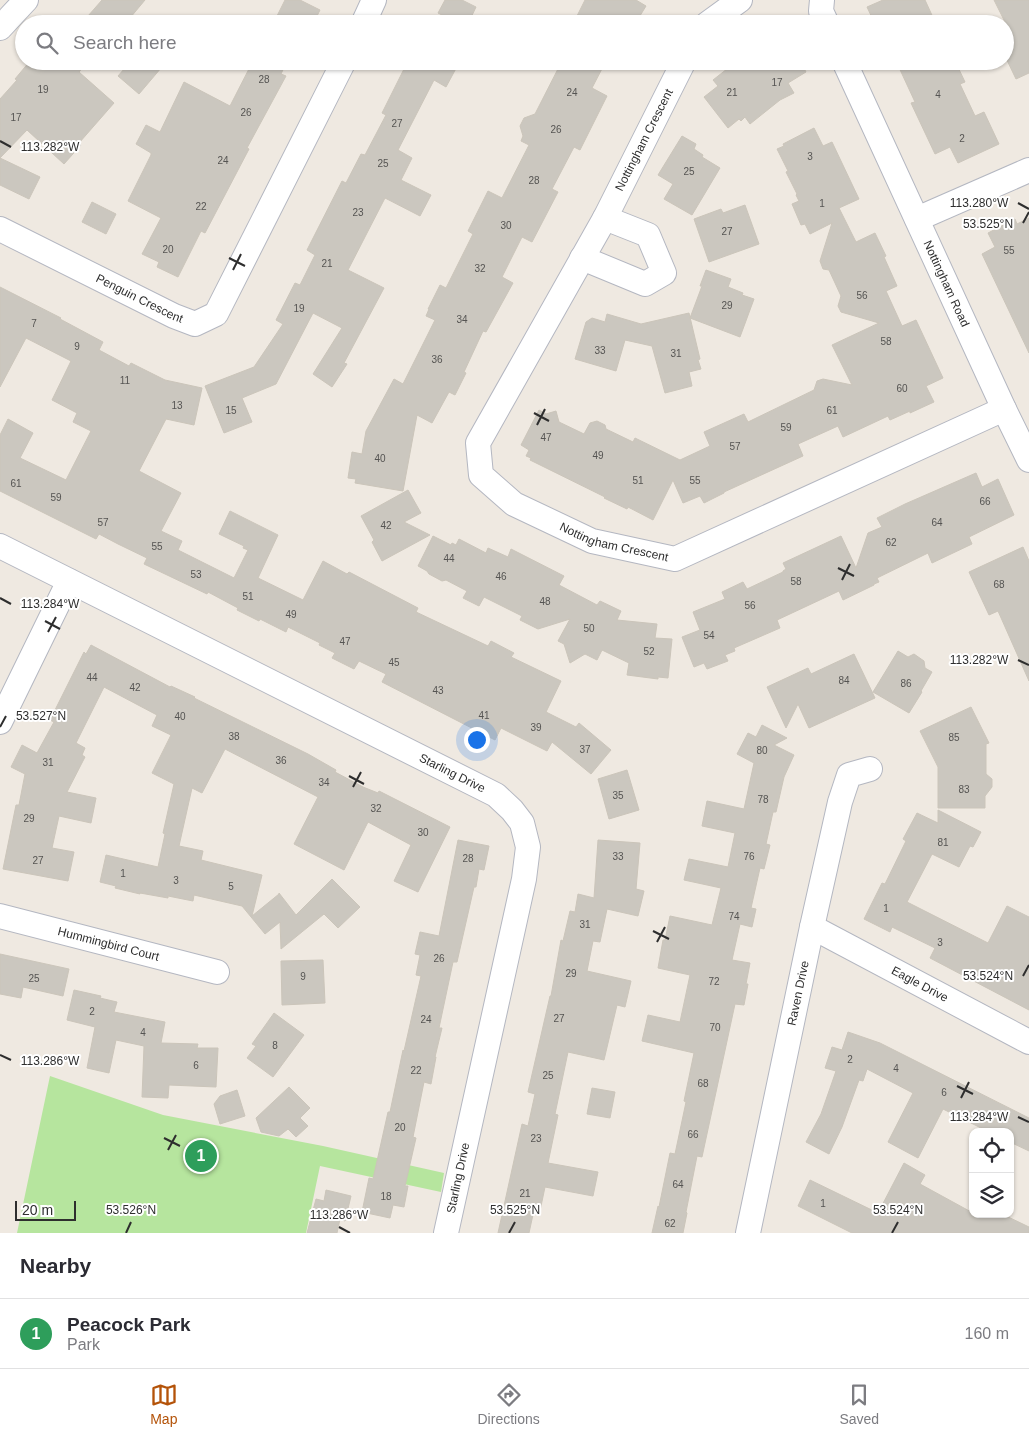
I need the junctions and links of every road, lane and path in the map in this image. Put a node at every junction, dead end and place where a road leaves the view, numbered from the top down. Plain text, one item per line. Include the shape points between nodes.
1 (26, 0) edge
2 (374, 0) edge
3 (740, 0) edge
4 (822, 0) edge
5 (367, 15) edge
6 (719, 15) edge
7 (823, 15) edge
8 (0, 28) edge
9 (339, 70) edge
10 (679, 70) edge
11 (848, 70) edge
12 (1029, 170) edge
13 (605, 218) junction
14 (916, 219) junction
15 (0, 229) edge
16 (582, 258) junction
17 (1004, 409) junction
18 (1029, 460) edge
19 (0, 546) edge
20 (70, 581) junction
21 (0, 722) edge
22 (870, 769) dead end
23 (0, 916) edge
24 (812, 927) junction
25 (217, 972) dead end
26 (1029, 1042) edge
27 (752, 1231) edge
28 (446, 1233) edge

1 - 8 street
2 - 5 street
3 - 6 street
4 - 7 street
9 - 15 street, Penguin Crescent via 216,314 195,324
10 - 13 street, Nottingham Crescent
11 - 14 street
12 - 14 street
13 - 16 street, Nottingham Crescent
13 - 16 street via 648,235 664,273 645,284
14 - 17 street, Nottingham Road
16 - 17 street, Nottingham Crescent via 478,443 481,475 514,504 592,541 675,560
17 - 18 street, Nottingham Road
19 - 20 street, Starling Drive
20 - 21 street
20 - 28 street, Starling Drive via 496,795 522,823 528,847 524,879
22 - 24 street, Raven Drive via 849,775
23 - 25 street, Hummingbird Court
24 - 26 street, Eagle Drive
24 - 27 street, Raven Drive

